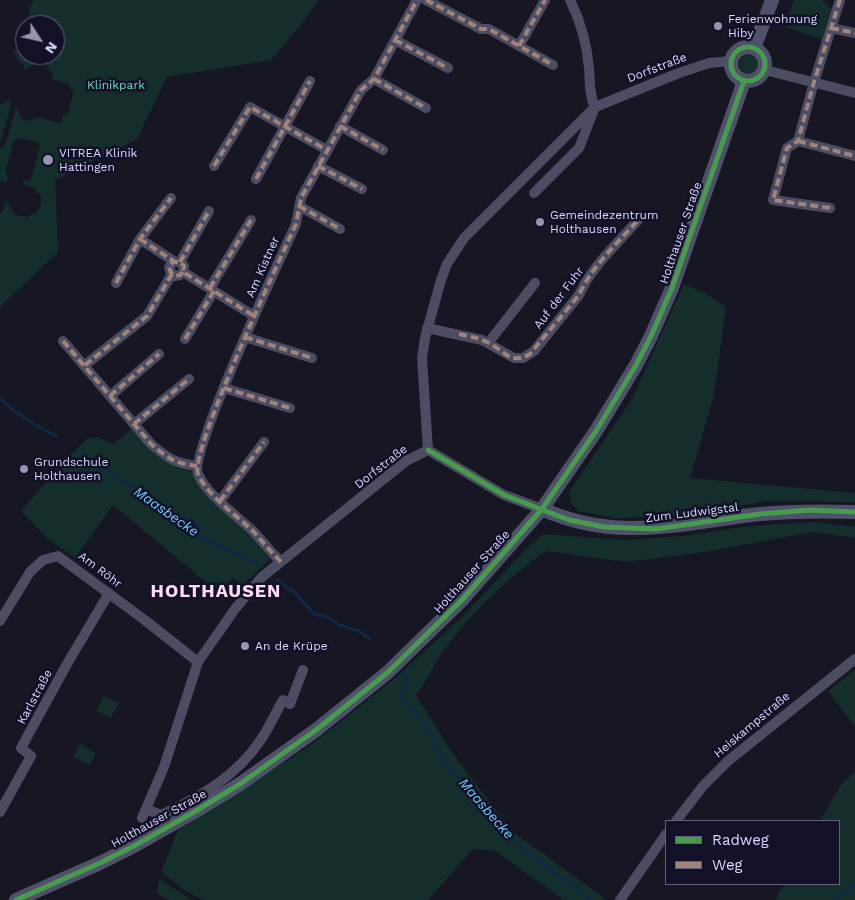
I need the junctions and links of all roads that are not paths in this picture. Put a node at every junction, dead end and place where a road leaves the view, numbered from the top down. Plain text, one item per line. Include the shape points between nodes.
1 (417, 0) edge
2 (426, 0) edge
3 (545, 0) edge
4 (570, 0) edge
5 (772, 0) edge
6 (840, 0) edge
7 (831, 28) junction
8 (855, 33) edge
9 (396, 40) junction
10 (519, 46) junction
11 (754, 48) junction
12 (731, 61) junction
13 (553, 65) dead end
14 (448, 68) dead end
15 (765, 70) junction
16 (374, 79) junction
17 (744, 81) junction
18 (310, 82) dead end
19 (814, 82) junction
20 (855, 93) edge
21 (595, 107) junction
22 (426, 108) dead end
23 (340, 126) junction
24 (285, 127) junction
25 (798, 141) junction
26 (326, 150) junction
27 (383, 150) dead end
28 (855, 156) edge
29 (214, 166) dead end
30 (318, 166) junction
31 (256, 178) dead end
32 (362, 189) dead end
33 (534, 192) dead end
34 (171, 198) dead end
35 (299, 206) junction
36 (830, 208) dead end
37 (209, 211) dead end
38 (251, 220) dead end
39 (638, 220) dead end
40 (340, 229) dead end
41 (140, 239) junction
42 (177, 262) junction
43 (183, 272) junction
44 (172, 274) junction
45 (116, 283) dead end
46 (535, 283) dead end
47 (212, 290) junction
48 (254, 316) junction
49 (428, 328) junction
50 (245, 337) junction
51 (185, 339) dead end
52 (63, 341) dead end
53 (488, 342) junction
54 (160, 354) dead end
55 (312, 358) dead end
56 (85, 365) junction
57 (189, 379) dead end
58 (224, 388) junction
59 (110, 396) junction
60 (290, 408) dead end
61 (134, 424) junction
62 (264, 442) dead end
63 (428, 450) junction
64 (197, 466) junction
65 (220, 501) junction
66 (542, 509) junction
67 (855, 512) edge
68 (281, 562) junction
69 (110, 593) junction
70 (0, 621) edge
71 (855, 659) edge
72 (198, 662) junction
73 (304, 670) dead end
74 (0, 812) edge
75 (677, 820) edge
76 (665, 835) edge
77 (16, 900) edge
78 (620, 900) edge

1 - 9 street, Am Kistner
2 - 10 street
3 - 10 street
4 - 21 street via 586,49 591,98
5 - 11 street
6 - 7 street
7 - 8 street
7 - 19 street
9 - 14 street
9 - 16 street, Am Kistner
10 - 13 street
11 - 12 street via 740,49
11 - 15 street via 764,56
12 - 17 street via 734,74
12 - 21 street, Dorfstraße via 709,63 679,72
15 - 17 street via 755,81
15 - 19 street
16 - 22 street
16 - 23 street, Am Kistner via 361,90
17 - 66 street, Holthauser Straße via 672,288 651,336 609,411
18 - 24 street
19 - 20 street
19 - 25 street
21 - 33 street via 579,148
21 - 49 street, Dorfstraße via 464,238 441,280
23 - 26 street, Am Kistner
23 - 27 street
24 - 26 street
24 - 29 street via 250,107
24 - 31 street
25 - 28 street
25 - 36 street via 787,148 774,200
26 - 30 street, Am Kistner
30 - 32 street
30 - 35 street, Am Kistner
34 - 41 street
35 - 40 street
35 - 48 street, Am Kistner via 296,224
37 - 42 street
38 - 47 street
39 - 53 street, Auf der Fuhr via 593,272 579,295 534,351 523,358 514,358
41 - 42 street
41 - 45 street
42 - 43 street via 184,266
42 - 44 street via 169,267
43 - 44 street via 178,276
43 - 47 street
44 - 56 street via 148,316
46 - 53 street
47 - 48 street
47 - 51 street
48 - 50 street, Am Kistner
49 - 53 street, Auf der Fuhr
49 - 63 street, Dorfstraße via 422,358
50 - 55 street
50 - 58 street, Am Kistner
52 - 56 street
54 - 59 street
56 - 59 street
57 - 61 street
58 - 60 street
58 - 64 street, Am Kistner
59 - 61 street
61 - 64 street via 166,456 180,464
62 - 65 street
63 - 66 street, Zum Ludwigstal via 504,495
63 - 68 street, Dorfstraße via 406,461
64 - 65 street via 198,474
65 - 68 street
66 - 67 street, Zum Ludwigstal via 569,520 635,529 656,529 760,514
66 - 77 street, Holthauser Straße via 462,600 387,673 286,752 240,784 134,846
68 - 72 street, Dorfstraße via 235,609
69 - 70 street, Am Röhr via 58,556 43,560 30,572
69 - 72 street, Am Röhr
69 - 74 street, Karlstraße via 22,748 31,756
71 - 75 street, Heiskampstraße via 728,761
72 - 73 street, Dorfstraße via 167,758 144,813 161,815 195,799 228,777 260,742 283,700 290,704
76 - 78 street

